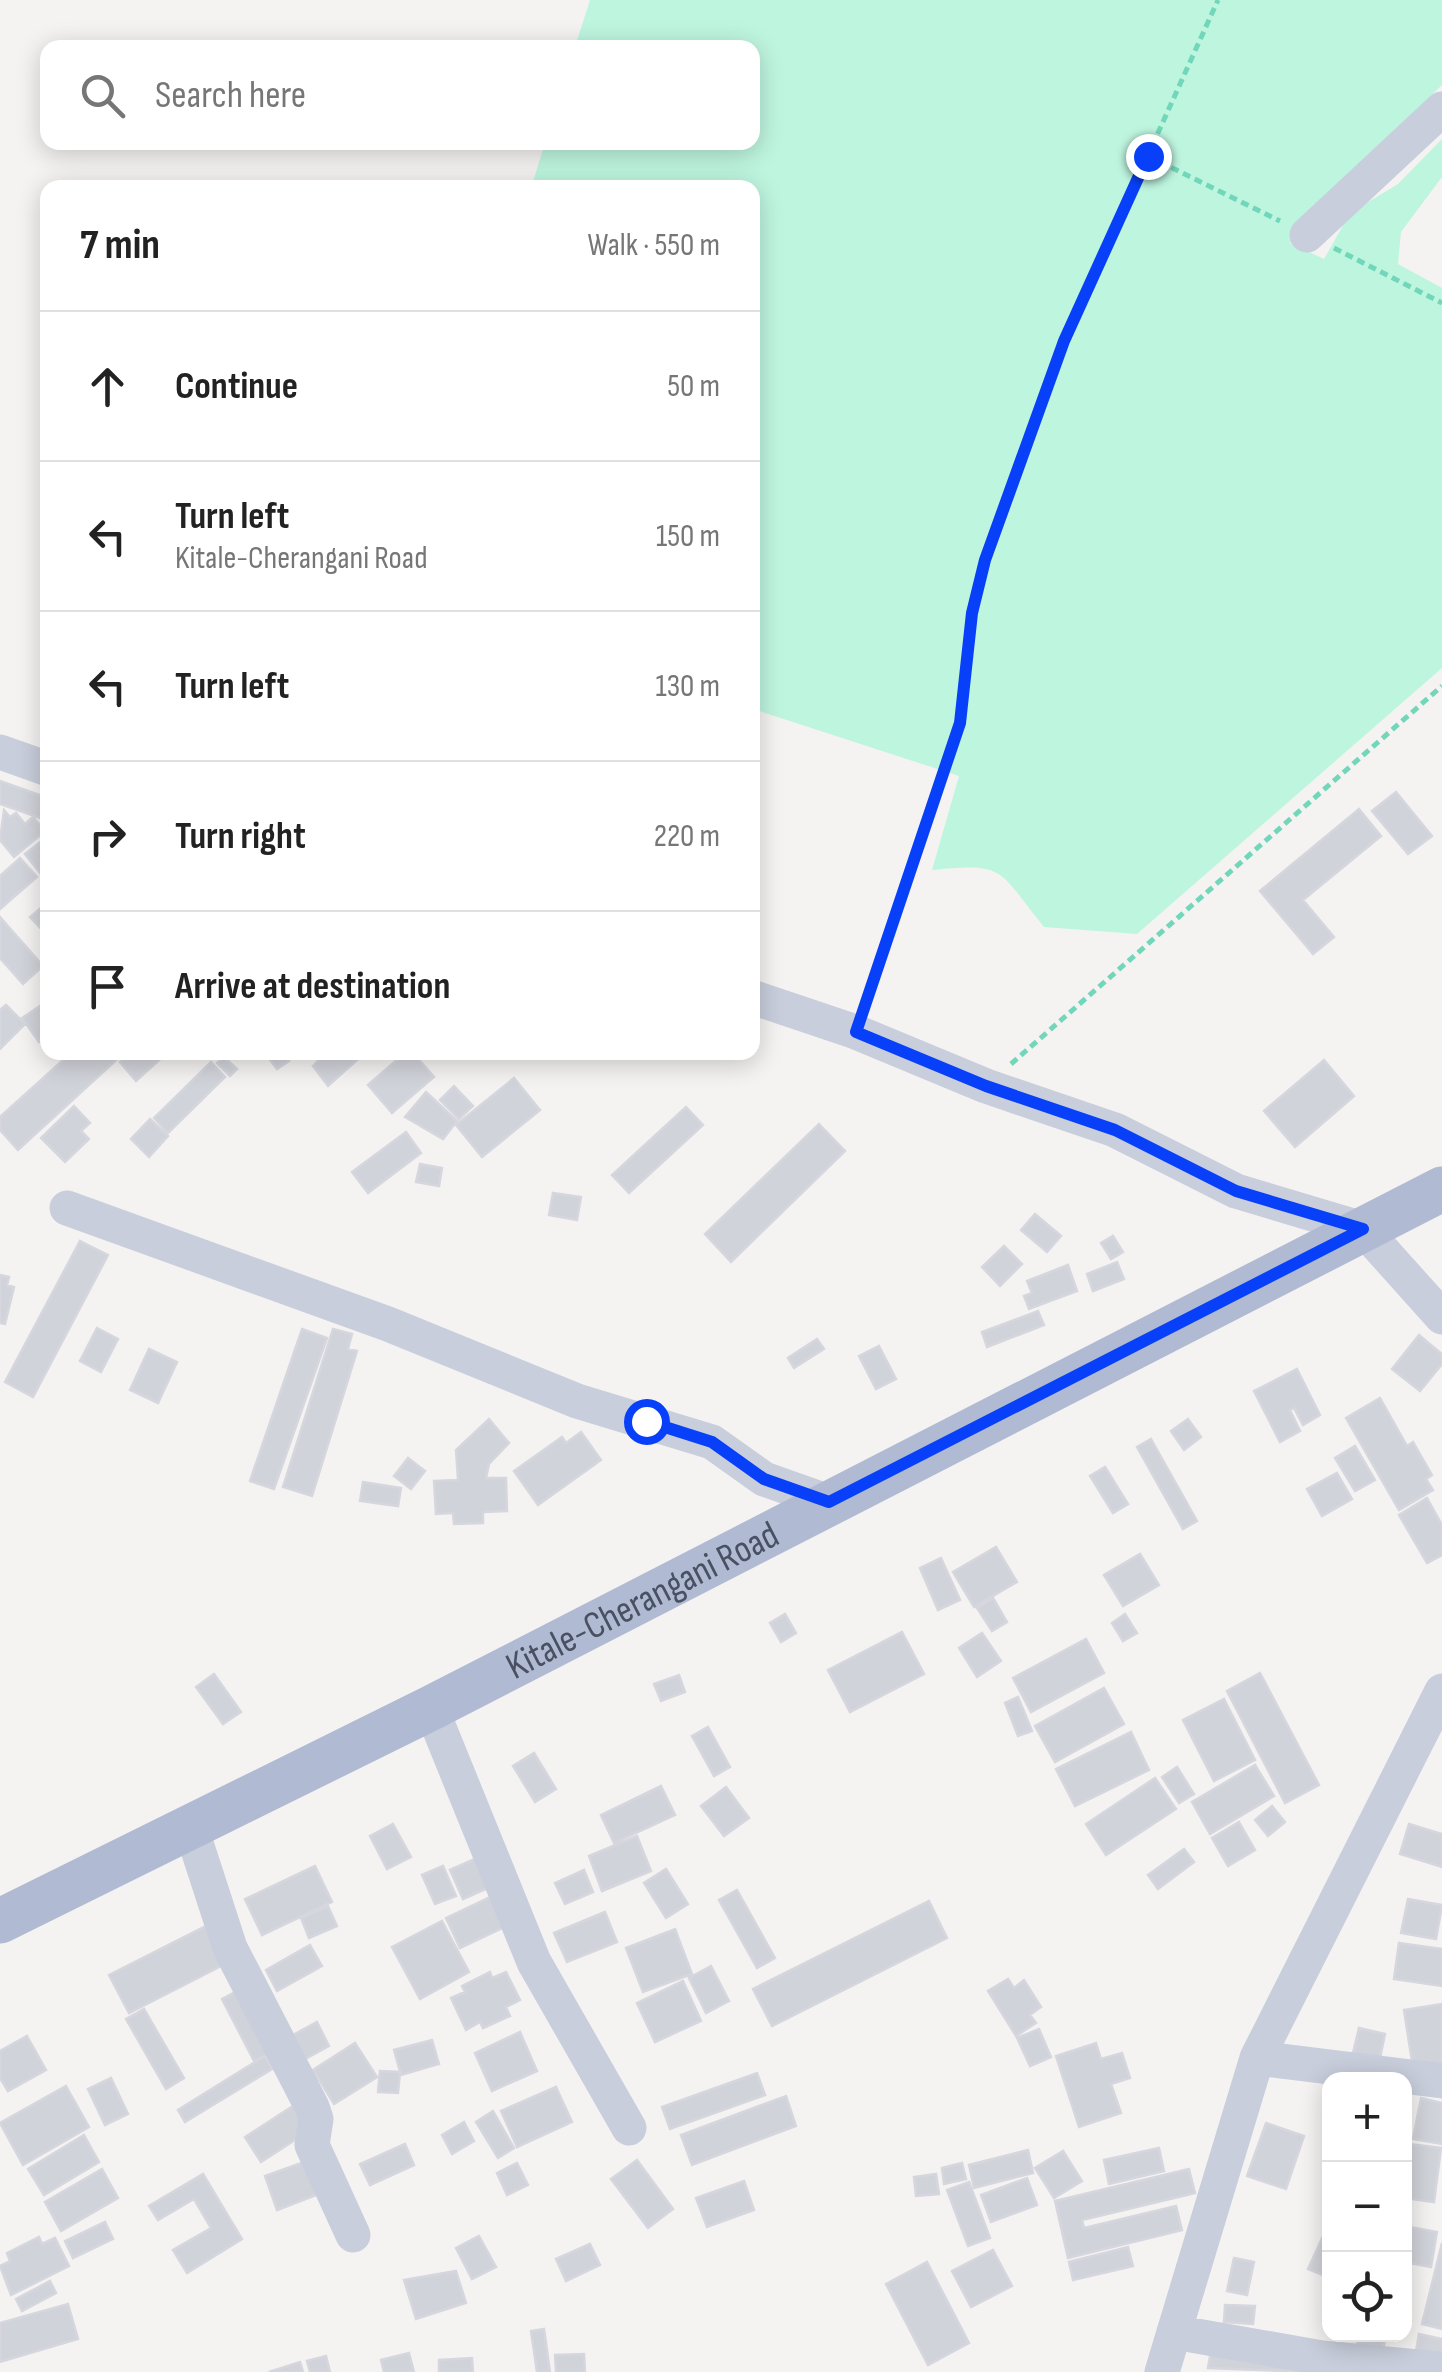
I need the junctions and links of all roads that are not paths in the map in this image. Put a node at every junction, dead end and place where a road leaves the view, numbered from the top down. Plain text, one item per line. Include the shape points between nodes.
1 (1442, 109) edge
2 (1307, 234) dead end
3 (0, 752) edge
4 (40, 766) edge
5 (760, 1001) edge
6 (1442, 1189) edge
7 (67, 1208) dead end
8 (1363, 1229) junction
9 (1442, 1318) edge
10 (829, 1502) junction
11 (1442, 1691) edge
12 (431, 1708) junction
13 (192, 1828) junction
14 (0, 1921) edge
15 (1256, 2058) junction
16 (1442, 2081) edge
17 (629, 2128) dead end
18 (353, 2235) dead end
19 (1174, 2332) junction
20 (1442, 2369) edge
21 (1162, 2372) edge

1 - 2 street
3 - 4 street
5 - 8 street via 1115,1130 1236,1191
6 - 8 main road, Kitale-Cherangani Road
7 - 10 street via 388,1324 577,1401 712,1442 764,1479
8 - 9 street
8 - 10 main road, Kitale-Cherangani Road
10 - 12 main road, Kitale-Cherangani Road
11 - 15 street
12 - 13 main road, Kitale-Cherangani Road
12 - 17 street via 534,1962
13 - 14 main road, Kitale-Cherangani Road
13 - 18 street via 230,1948 312,2108 312,2145
15 - 16 street
15 - 19 street
19 - 20 street via 1322,2358
19 - 21 street

